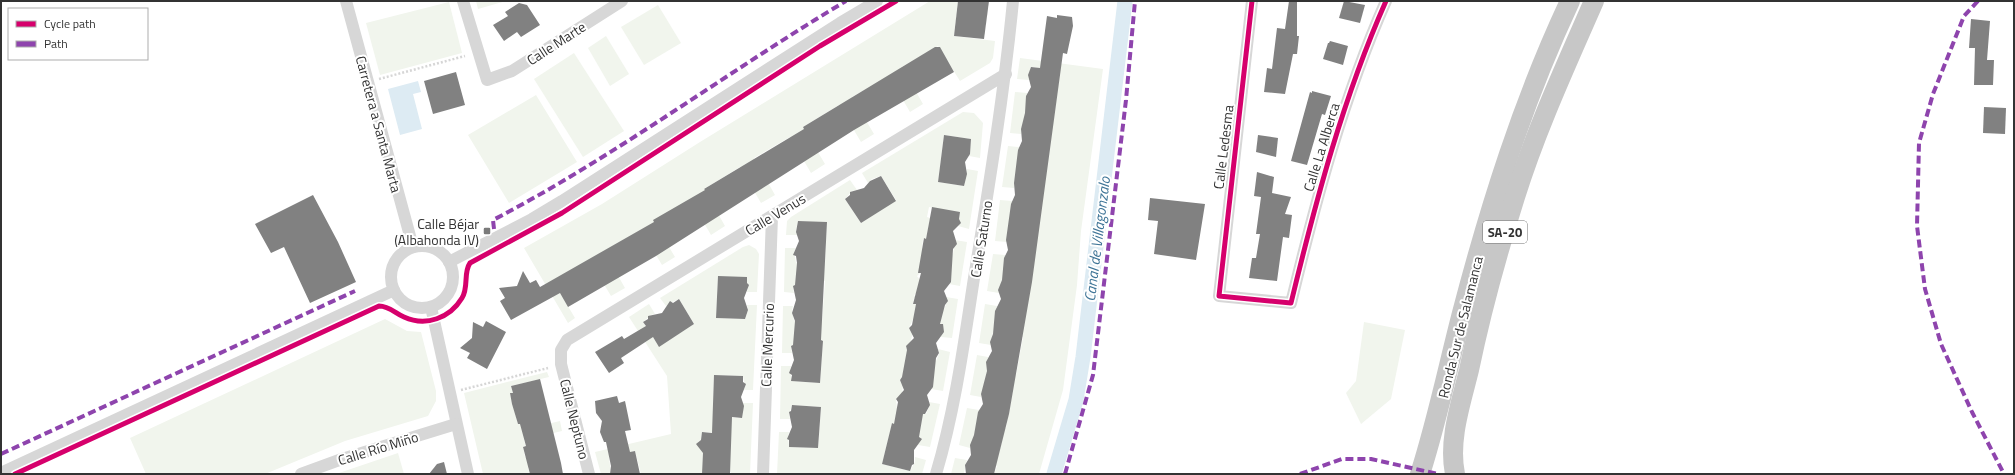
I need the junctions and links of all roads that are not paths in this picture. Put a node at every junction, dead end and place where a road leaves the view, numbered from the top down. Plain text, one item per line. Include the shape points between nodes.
1 (346, 1) edge
2 (463, 1) edge
3 (622, 1) edge
4 (878, 1) edge
5 (1013, 1) edge
6 (1252, 1) edge
7 (1386, 1) edge
8 (1570, 1) edge
9 (1594, 1) edge
10 (1006, 74) junction
11 (772, 216) junction
12 (413, 247) junction
13 (449, 262) junction
14 (394, 290) junction
15 (1291, 303) joint
16 (430, 307) junction
17 (561, 364) joint
18 (456, 424) junction
19 (1, 473) edge
20 (301, 474) edge
21 (468, 474) edge
22 (589, 474) edge
23 (763, 474) edge
24 (936, 474) edge
25 (1420, 474) edge
26 (1455, 474) edge

1 - 12 street, Carretera a Santa Marta
2 - 3 street, Calle Marte via 487,80 512,72
4 - 13 street via 562,201
5 - 10 street, Calle Saturno
6 - 15 street, Calle Ledesma via 1219,296
7 - 15 street, Calle La Alberca via 1359,69 1322,179
8 - 25 highway, Ronda Sur de Salamanca / SA-20 via 1538,71 1495,193 1462,313 1434,431
9 - 26 highway, Ronda Sur de Salamanca / SA-20 via 1562,73 1515,196 1480,317 1455,431
10 - 11 street, Calle Venus
10 - 24 street, Calle Saturno via 956,389
11 - 17 street, Calle Venus via 567,340 561,350
11 - 23 street, Calle Mercurio
12 - 13 street via 428,246 441,252
12 - 14 street via 398,257 394,265 391,273
13 - 16 street via 452,286 442,301
14 - 16 street via 400,299 408,304 421,308
14 - 19 street
16 - 18 street
17 - 22 street, Calle Neptuno
18 - 20 street, Calle Río Miño
18 - 21 street

